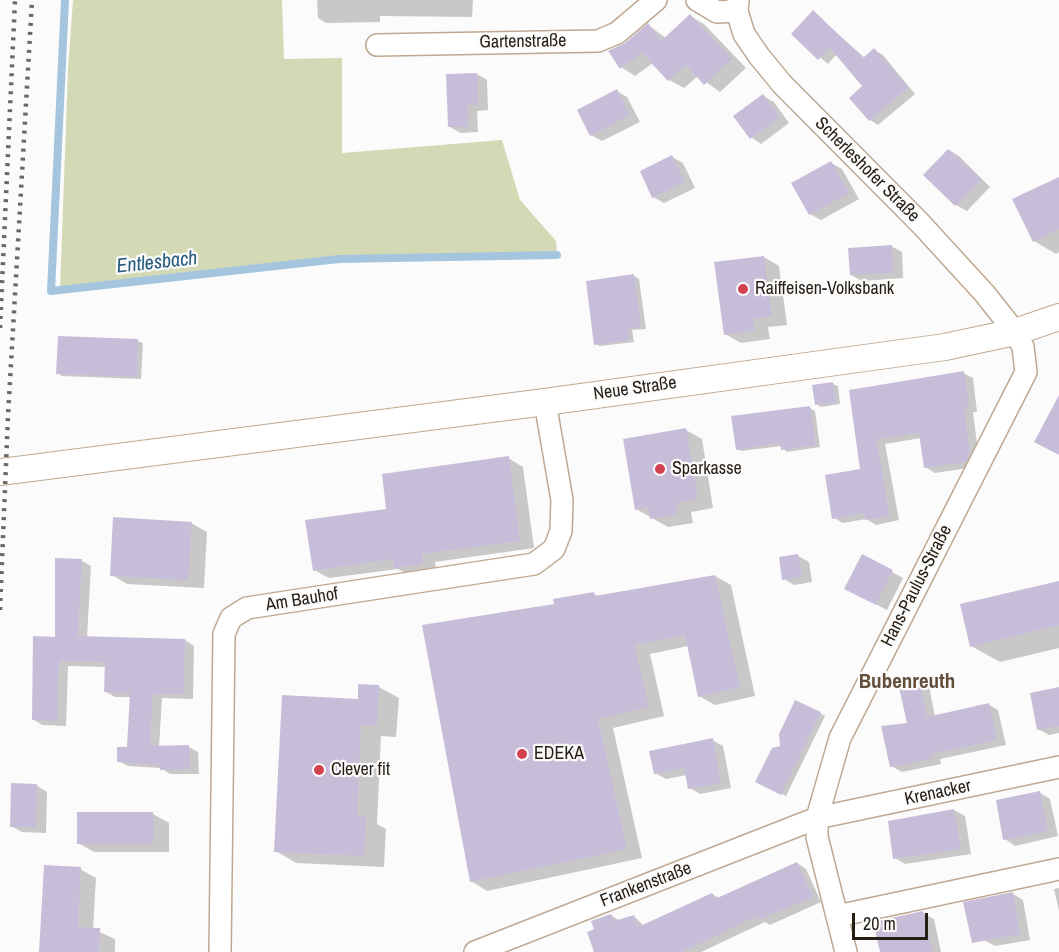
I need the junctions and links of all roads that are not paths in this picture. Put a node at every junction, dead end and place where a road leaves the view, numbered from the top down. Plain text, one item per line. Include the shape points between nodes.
1 (656, 0) edge
2 (697, 0) edge
3 (737, 5) edge
4 (377, 45) dead end
5 (1059, 317) edge
6 (1015, 332) junction
7 (545, 402) junction
8 (0, 472) edge
9 (1059, 767) edge
10 (817, 818) junction
11 (1059, 869) edge
12 (837, 916) junction
13 (220, 952) edge
14 (475, 952) edge
15 (846, 952) edge

1 - 4 street, Gartenstraße via 617,33 598,41
2 - 3 street via 717,12
3 - 6 street, Scherleshofer Straße via 744,34 782,84 921,224
5 - 6 street, Neue Straße
6 - 7 street, Neue Straße via 936,349
6 - 10 street, Hans-Paulus-Straße via 1023,347 1026,372 840,738
7 - 8 street, Neue Straße
7 - 13 street, Am Bauhof via 562,500 561,531 555,549 534,564 247,608 231,618 224,634
9 - 10 street, Krenacker
10 - 12 street, Hans-Paulus-Straße via 817,837
10 - 14 street, Frankenstraße
11 - 12 street
12 - 15 street, Hans-Paulus-Straße

